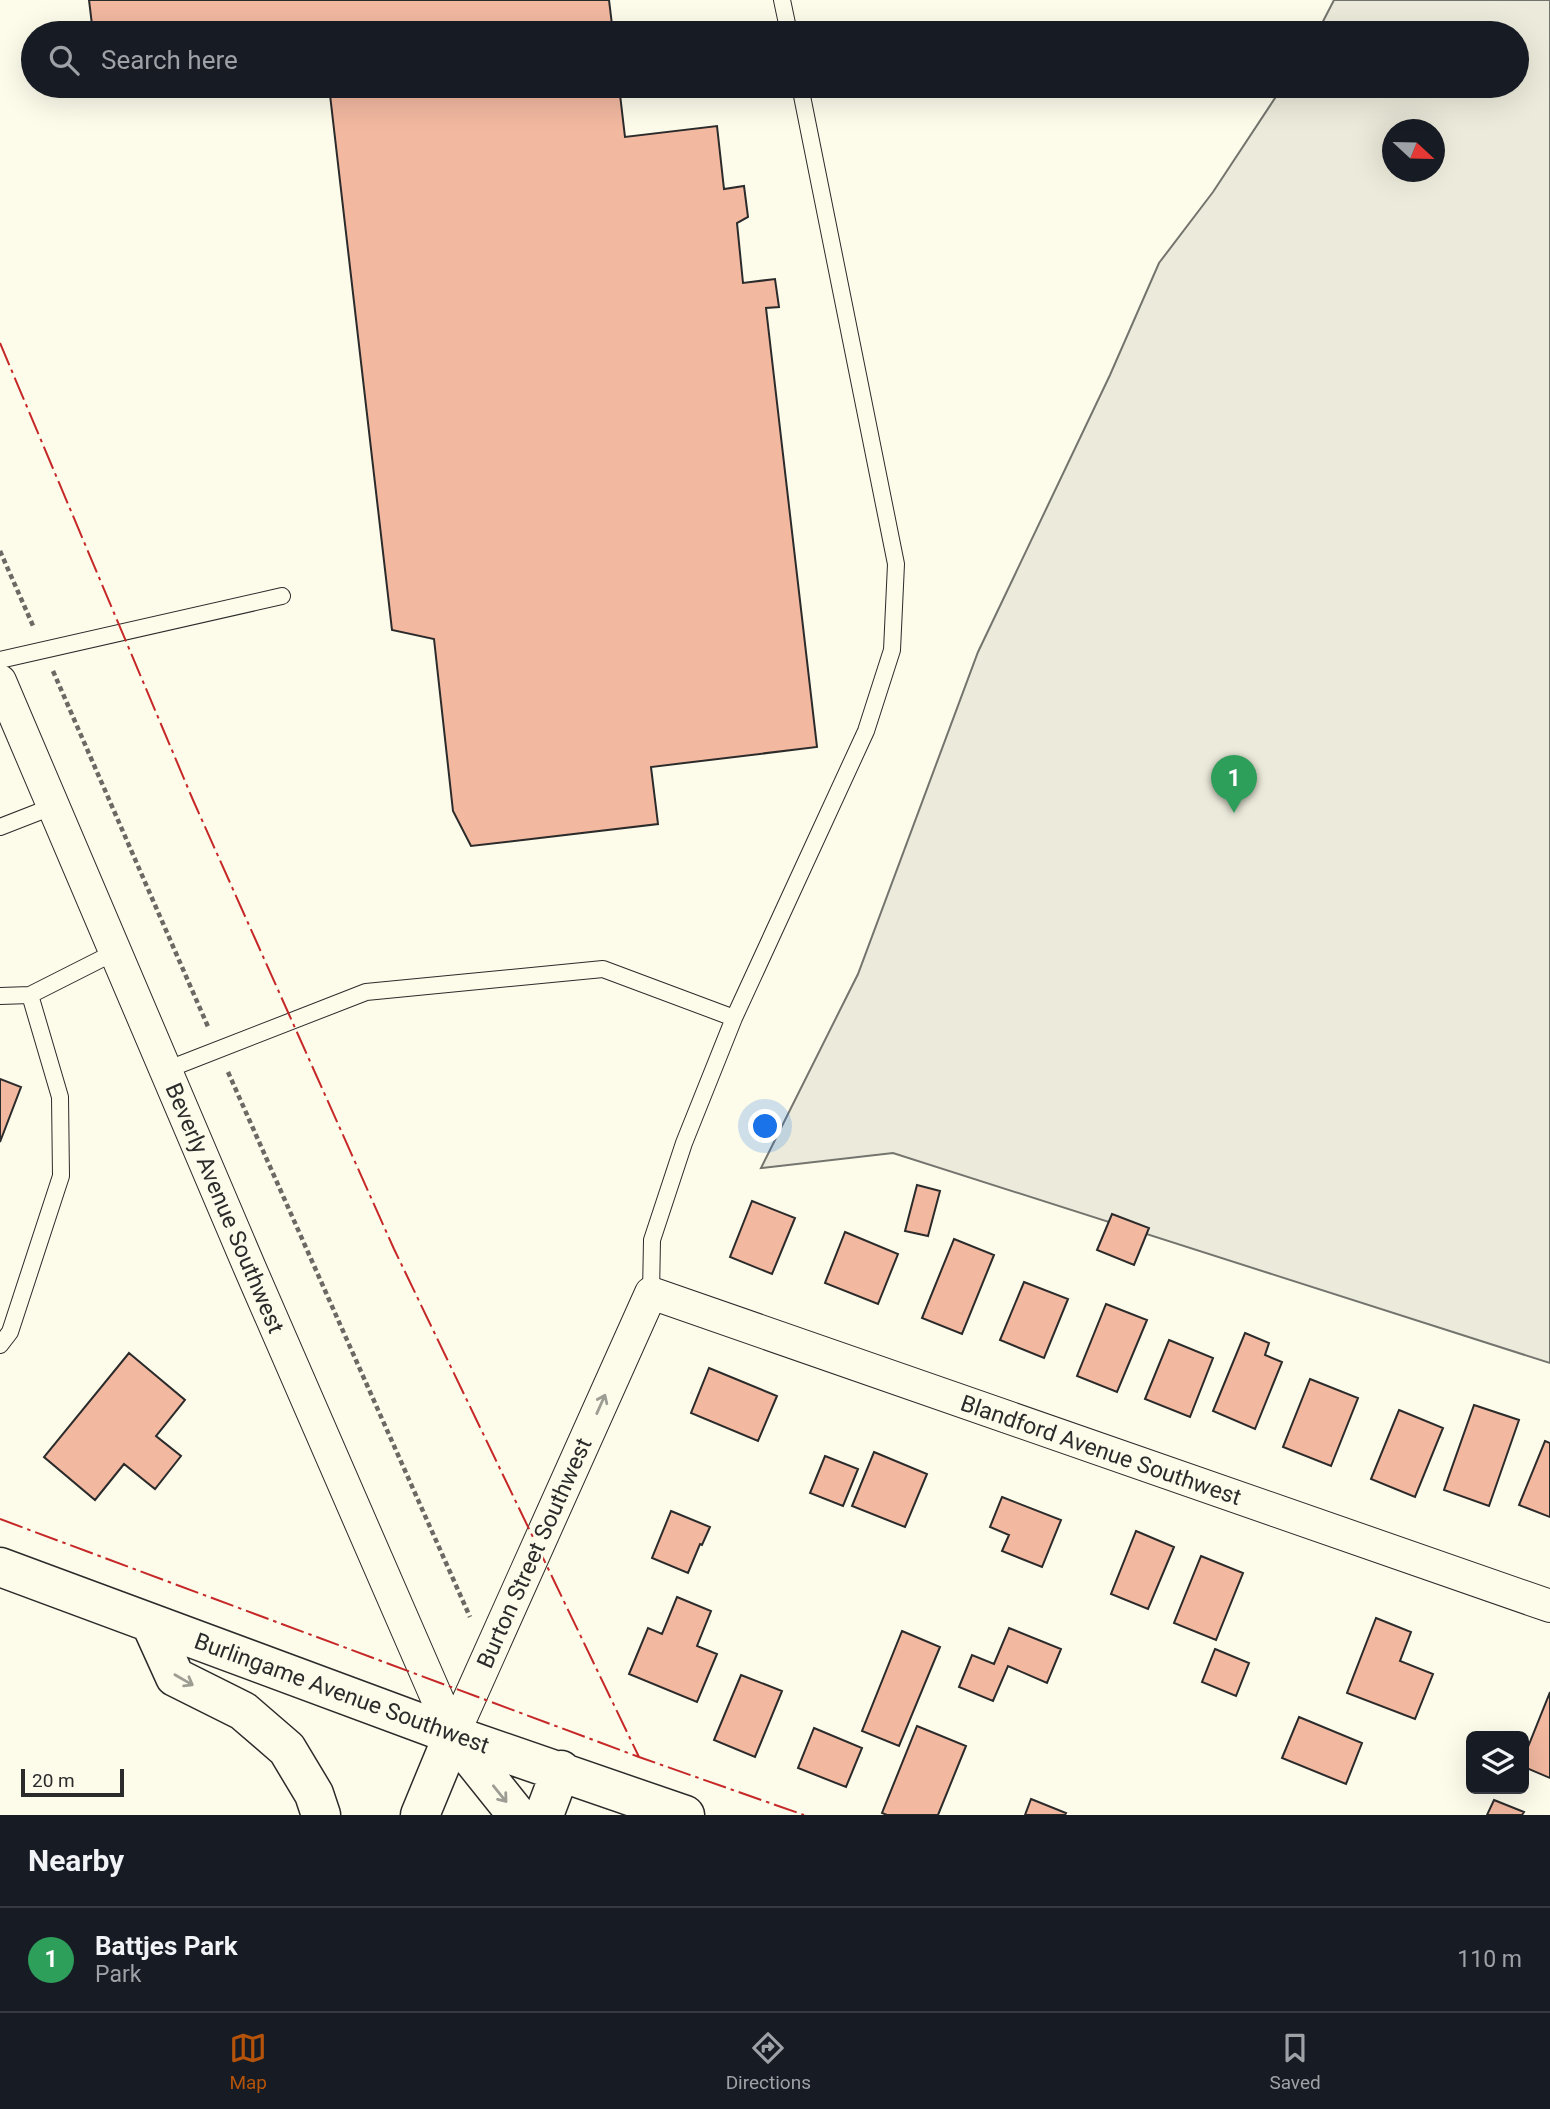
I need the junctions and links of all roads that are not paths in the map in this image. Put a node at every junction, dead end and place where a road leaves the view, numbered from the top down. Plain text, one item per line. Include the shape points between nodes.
1 (782, 0) edge
2 (786, 21) edge
3 (802, 98) edge
4 (282, 596) dead end
5 (0, 660) edge
6 (0, 681) edge
7 (54, 806) junction
8 (0, 827) edge
9 (115, 951) junction
10 (30, 995) junction
11 (0, 996) edge
12 (734, 1018) junction
13 (166, 1070) junction
14 (651, 1293) junction
15 (0, 1345) edge
16 (0, 1567) edge
17 (1550, 1606) edge
18 (151, 1623) junction
19 (453, 1735) junction
20 (561, 1770) junction
21 (661, 1811) edge
22 (321, 1815) edge
23 (420, 1815) edge
24 (517, 1815) edge
25 (544, 1815) edge

1 - 2 lane
3 - 12 lane via 896,564 892,650 866,731
4 - 5 lane
6 - 7 street, Beverly Avenue Southwest
7 - 8 lane
7 - 9 street, Beverly Avenue Southwest
9 - 10 lane
9 - 13 street, Beverly Avenue Southwest
10 - 11 lane
10 - 15 lane via 60,1097 61,1176 10,1332
12 - 13 lane via 603,969 366,992
12 - 14 lane via 684,1143 652,1240
13 - 19 street, Beverly Avenue Southwest
14 - 17 street, Blandford Avenue Southwest
19 -> 14 street, Burton Street Southwest
16 - 18 street, Burlingame Avenue Southwest
18 - 19 street, Burlingame Avenue Southwest
18 -> 22 street via 175,1677 243,1711 287,1749
19 - 20 street, Burlingame Avenue Southwest
19 - 23 street, Burton Street Southwest
19 -> 24 street
20 - 21 street, Burlingame Avenue Southwest
20 - 25 street

